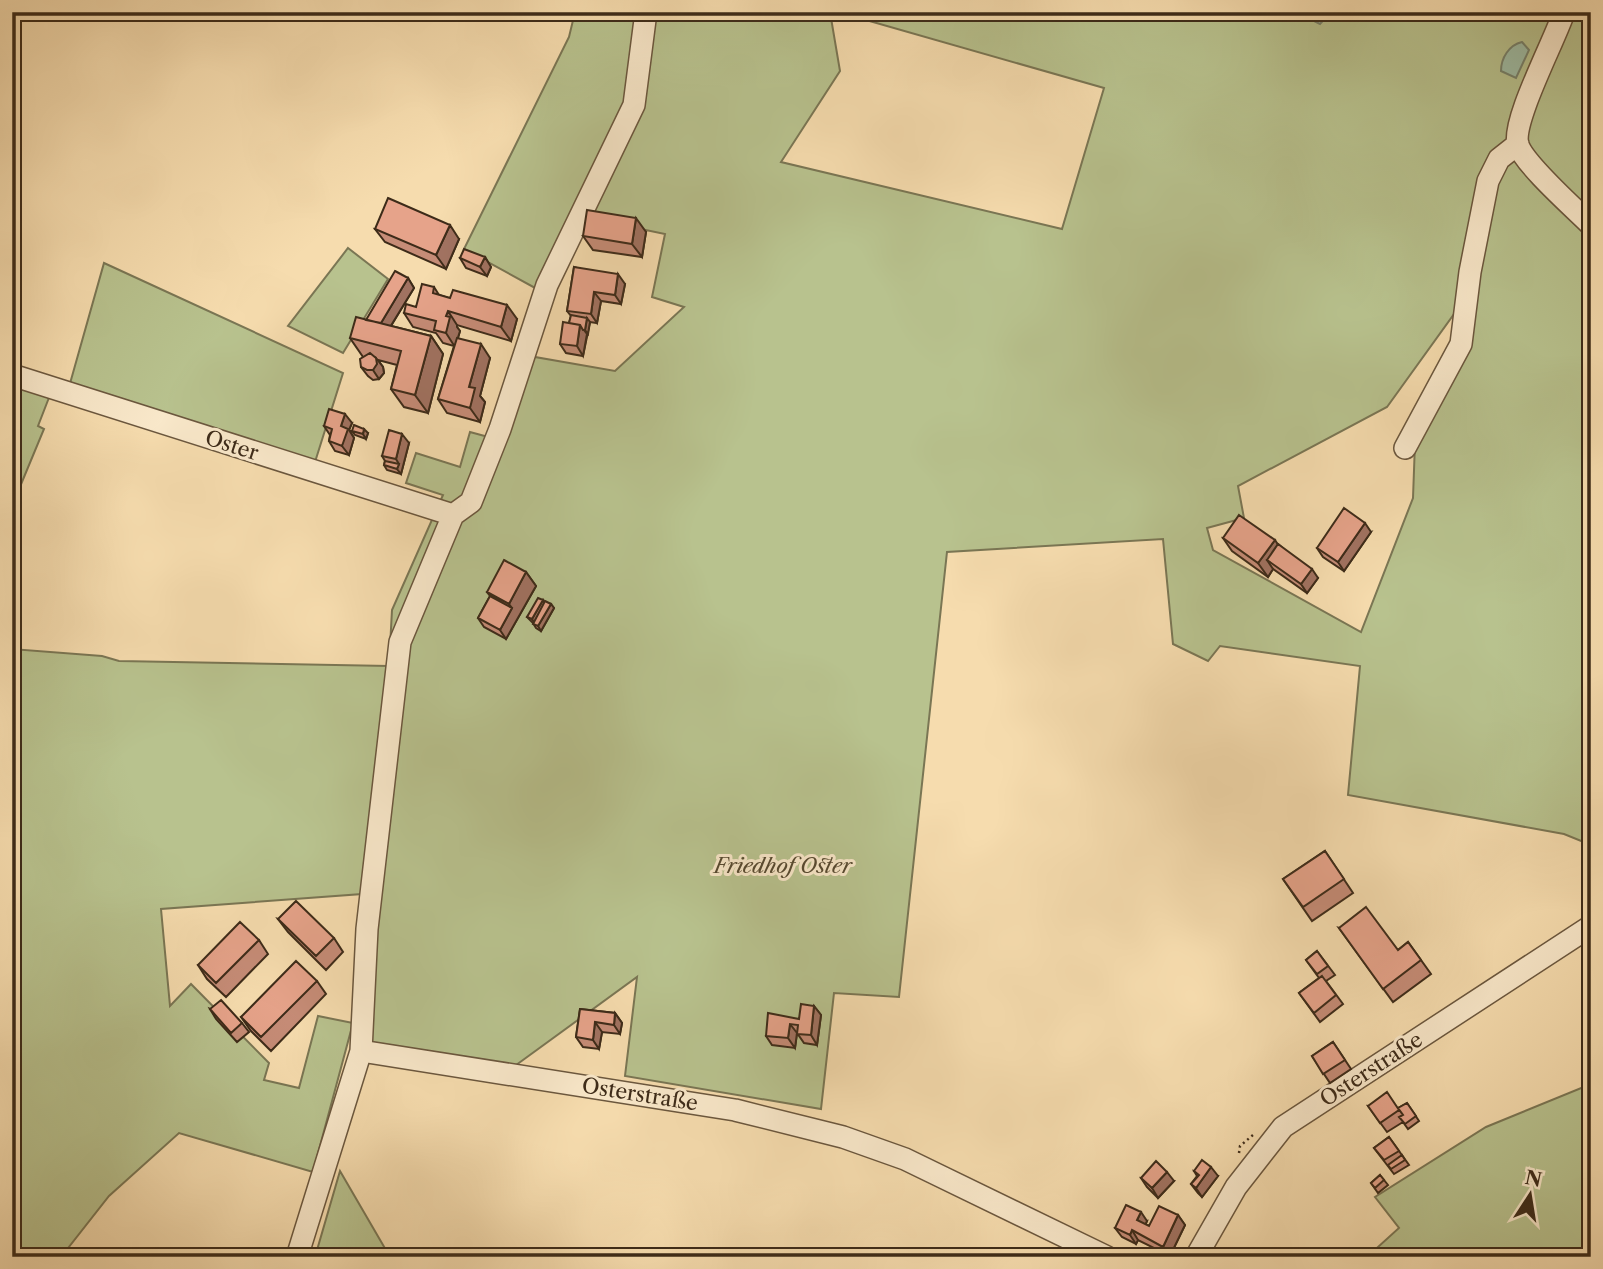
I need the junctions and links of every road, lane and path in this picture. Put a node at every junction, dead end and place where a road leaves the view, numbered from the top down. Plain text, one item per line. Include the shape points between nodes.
1 (646, 12) edge
2 (1557, 16) edge
3 (1518, 144) junction
4 (1591, 225) edge
5 (12, 375) edge
6 (1405, 448) dead end
7 (453, 515) junction
8 (1591, 926) edge
9 (362, 1051) junction
10 (297, 1257) edge
11 (1107, 1257) edge
12 (1196, 1257) edge

1 - 7 street via 634,105 547,285 471,502
2 - 3 street via 1521,117
3 - 4 street
3 - 6 street via 1499,159 1488,181 1461,344
5 - 7 street, Oster
7 - 9 street via 400,642 367,929
8 - 12 street, Osterstraße via 1283,1127 1236,1187
9 - 10 street
9 - 11 street, Osterstraße via 735,1110 843,1137 905,1159

